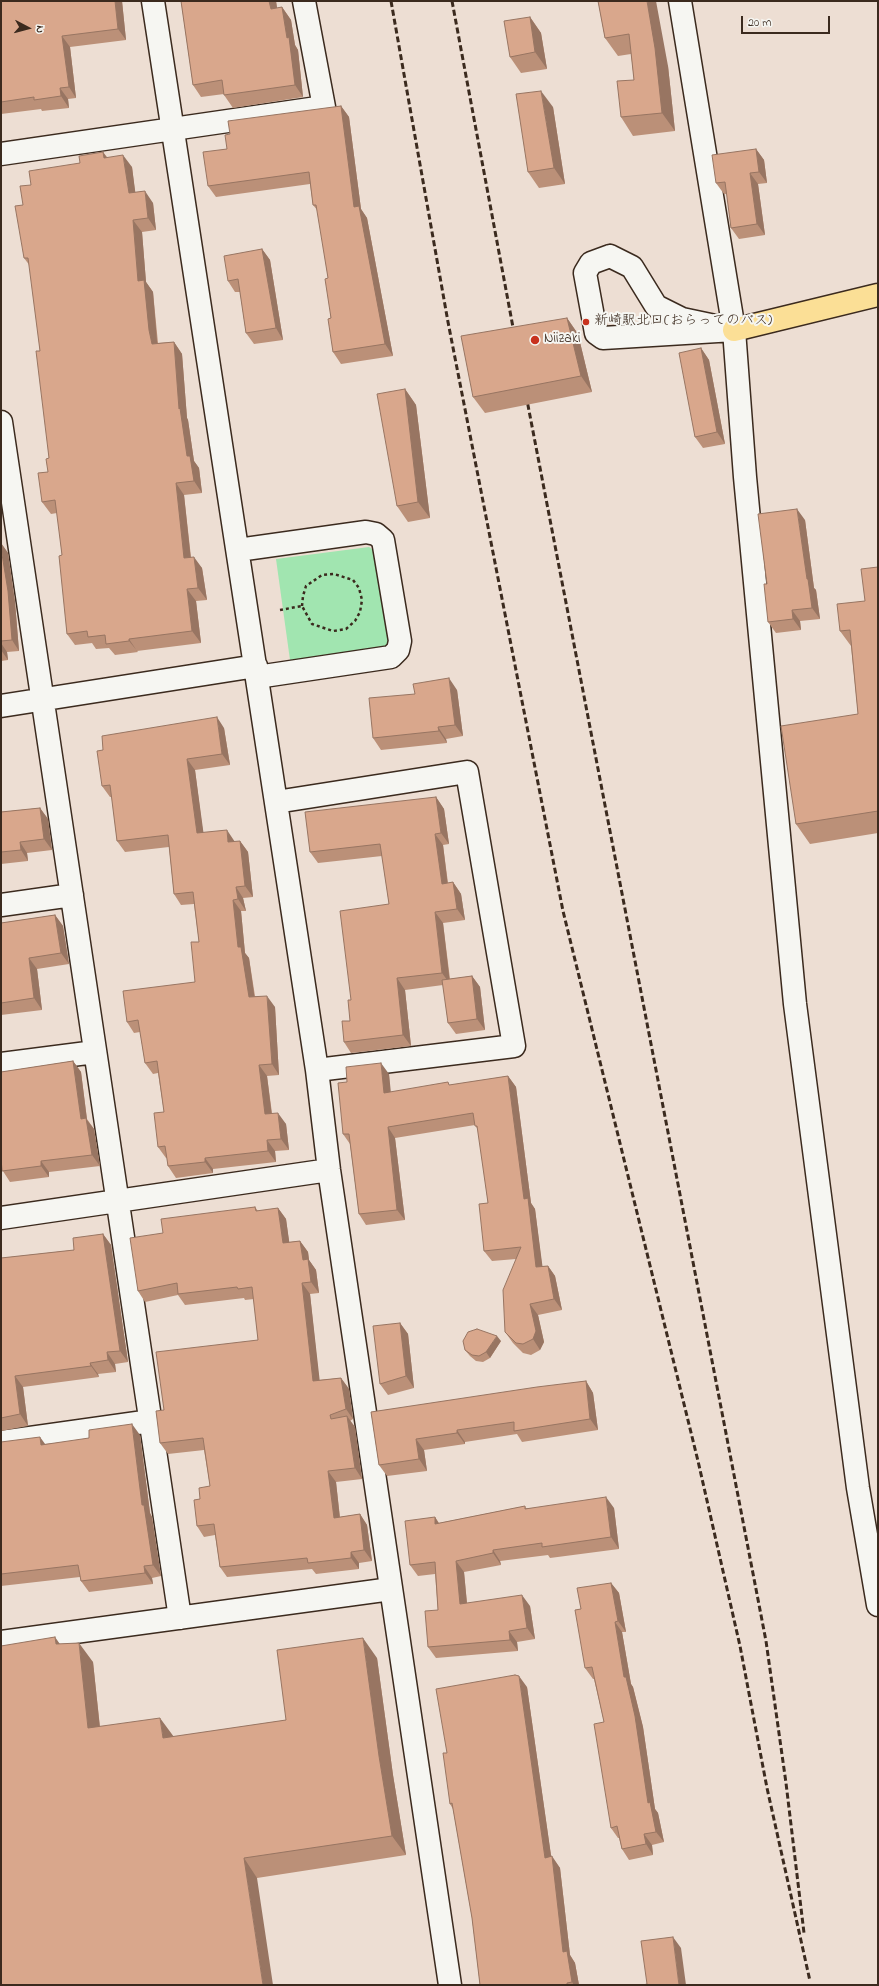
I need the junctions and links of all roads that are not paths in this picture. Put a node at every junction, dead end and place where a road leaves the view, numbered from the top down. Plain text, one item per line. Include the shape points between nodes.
1 (153, 1) edge
2 (304, 1) edge
3 (680, 1) edge
4 (172, 129) junction
5 (1, 154) edge
6 (878, 295) edge
7 (734, 330) junction
8 (1, 422) edge
9 (9, 528) edge
10 (238, 550) junction
11 (256, 672) junction
12 (42, 700) junction
13 (1, 706) edge
14 (276, 802) junction
15 (72, 895) junction
16 (1, 905) edge
17 (95, 1052) junction
18 (1, 1064) edge
19 (317, 1070) junction
20 (329, 1170) junction
21 (118, 1200) junction
22 (1, 1218) edge
23 (150, 1421) junction
24 (1, 1442) edge
25 (390, 1589) junction
26 (878, 1605) edge
27 (180, 1618) junction
28 (1, 1642) edge
29 (450, 1985) edge

1 - 4 street
2 - 4 street via 324,108
3 - 7 street
4 - 5 street
4 - 10 street
6 - 7 main road
7 - 7 street via 603,338 596,333 585,273 591,263 610,256 632,267 656,306 682,319
7 - 26 street via 745,477 795,1004 858,1488
8 - 9 street
9 - 12 street
10 - 11 street
10 - 11 street via 366,532 376,534 383,540 400,641 398,650 391,657
11 - 12 street
11 - 14 street
12 - 13 street
12 - 15 street
14 - 19 street
14 - 19 street via 467,772 514,1046
15 - 16 street
15 - 17 street
17 - 18 street
17 - 21 street
19 - 20 street
20 - 21 street
20 - 25 street
21 - 22 street
21 - 23 street
23 - 24 street
23 - 27 street
25 - 27 street
25 - 29 street
27 - 28 street

